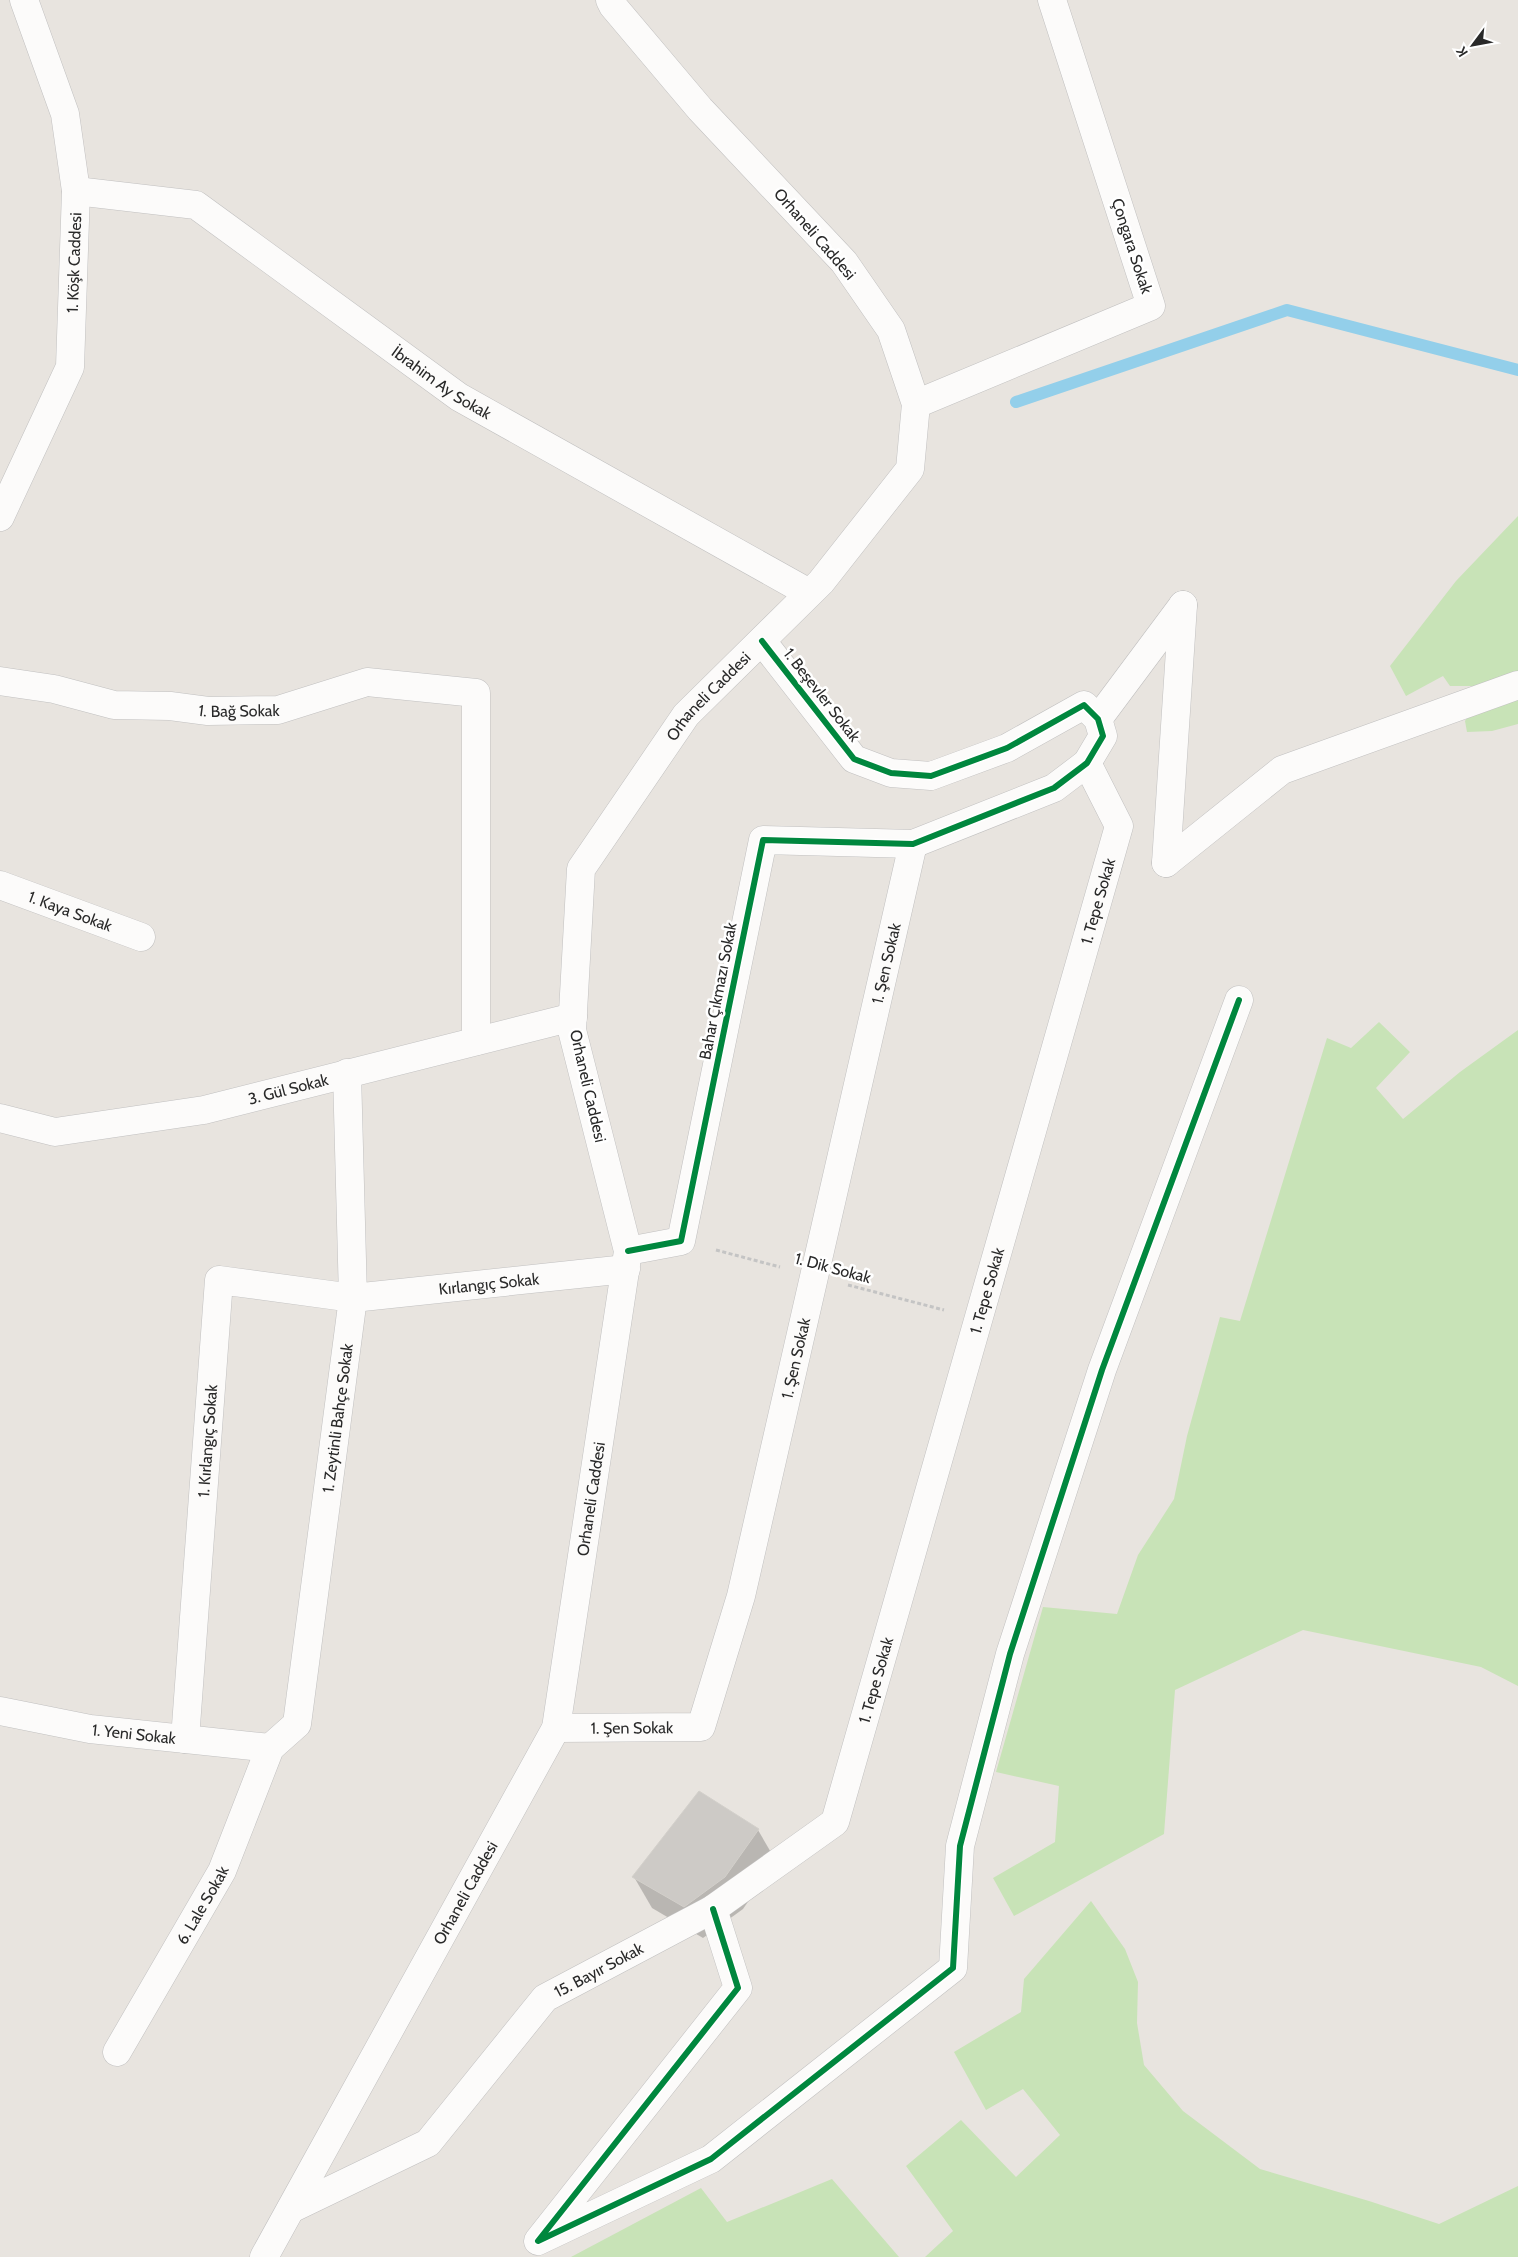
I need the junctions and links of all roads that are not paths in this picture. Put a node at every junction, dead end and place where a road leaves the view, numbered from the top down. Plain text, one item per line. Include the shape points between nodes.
1 (24, 0) edge
2 (610, 0) edge
3 (1052, 0) edge
4 (76, 192) junction
5 (916, 404) junction
6 (0, 517) edge
7 (809, 593) junction
8 (762, 641) junction
9 (0, 682) edge
10 (1518, 685) edge
11 (1091, 712) junction
12 (1087, 763) junction
13 (913, 844) junction
14 (0, 885) edge
15 (141, 937) dead end
16 (1239, 1000) dead end
17 (573, 1017) junction
18 (476, 1041) junction
19 (347, 1073) junction
20 (0, 1118) edge
21 (627, 1260) junction
22 (354, 1298) junction
23 (0, 1711) edge
24 (556, 1728) junction
25 (185, 1739) junction
26 (270, 1748) junction
27 (835, 1822) joint
28 (713, 1909) junction
29 (117, 2052) dead end
30 (291, 2209) junction
31 (264, 2257) edge

1 - 4 street, 1. Köşk Caddesi via 65,114
2 - 5 street, Orhaneli Caddesi via 700,109 844,262 891,330
3 - 5 street, Çongara Sokak via 1152,306
4 - 6 street, 1. Köşk Caddesi via 70,367
4 - 7 street, İbrahim Ay Sokak via 196,205 459,397
5 - 7 street, Orhaneli Caddesi via 910,469 822,582
7 - 8 street, Orhaneli Caddesi
8 - 11 street, 1. Beşevler Sokak via 854,759 891,774 932,776
8 - 17 street, Orhaneli Caddesi via 686,715 581,869
9 - 18 street, 1. Bağ Sokak via 54,689 114,705 170,706 208,711 278,710 367,682 476,692
10 - 11 street via 1282,770 1166,863 1183,605
11 - 12 street via 1103,736
12 - 13 street via 1054,788
12 - 27 street, 1. Tepe Sokak via 1119,826
13 - 21 street, Bahar Çıkmazı Sokak via 762,840 681,1241
13 - 24 street, 1. Şen Sokak via 741,1596 701,1727
14 - 15 street, 1. Kaya Sokak
16 - 28 street via 1102,1370 1010,1654 960,1846 953,1968 710,2159 538,2241 738,1988
17 - 18 street, 3. Gül Sokak
17 - 21 street, Orhaneli Caddesi via 572,1030
18 - 19 street, 3. Gül Sokak
19 - 20 street, 3. Gül Sokak via 204,1110 55,1132
19 - 22 street, 1. Zeytinli Bahçe Sokak
21 - 22 street, Kırlangıç Sokak
21 - 24 street, Orhaneli Caddesi
22 - 25 street, 1. Kırlangıç Sokak via 219,1280
22 - 26 street, 1. Zeytinli Bahçe Sokak via 297,1724
23 - 25 street, 1. Yeni Sokak via 90,1729
24 - 30 street, Orhaneli Caddesi
25 - 26 street, 1. Yeni Sokak
26 - 29 street, 6. Lale Sokak via 222,1872
27 - 28 street, 15. Bayır Sokak
28 - 30 street, 15. Bayır Sokak via 545,1998 428,2143
30 - 31 street, Orhaneli Caddesi

